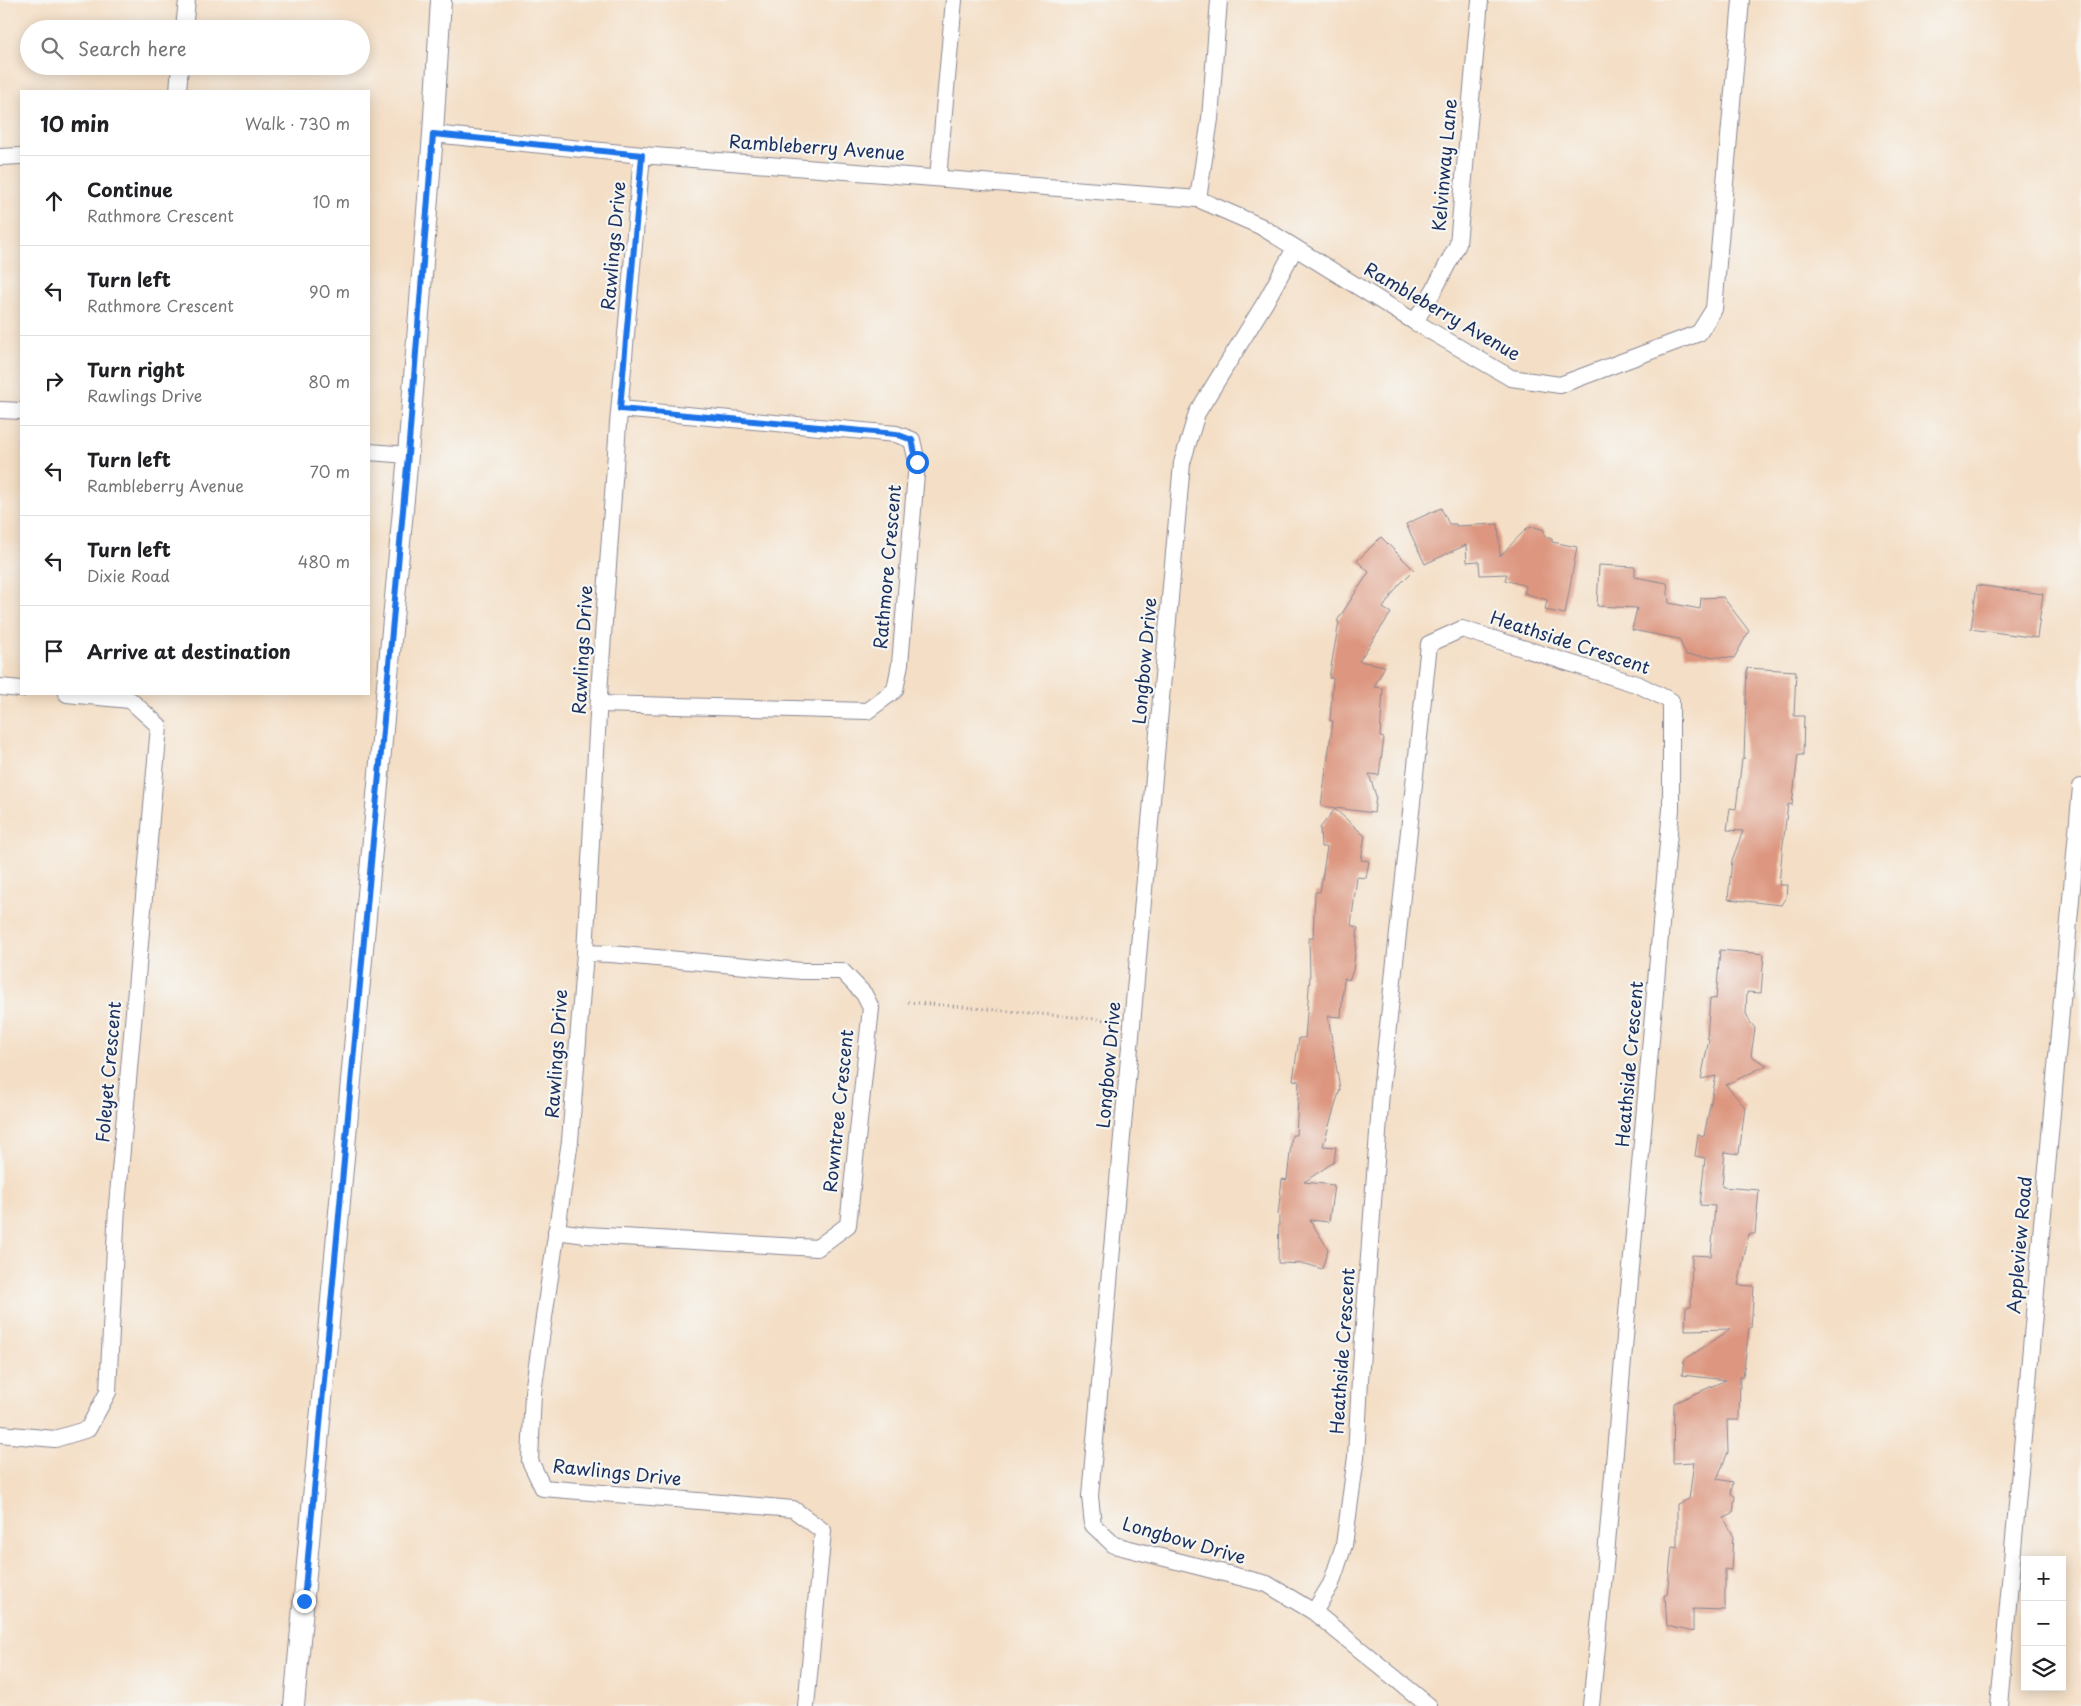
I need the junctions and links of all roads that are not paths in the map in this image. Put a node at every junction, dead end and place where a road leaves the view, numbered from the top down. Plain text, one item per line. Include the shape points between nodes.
1 (187, 0) edge
2 (441, 0) edge
3 (954, 0) edge
4 (1219, 0) edge
5 (1480, 0) edge
6 (1742, 0) edge
7 (185, 20) edge
8 (179, 75) edge
9 (178, 90) edge
10 (433, 134) junction
11 (642, 155) junction
12 (20, 156) edge
13 (0, 157) edge
14 (938, 178) junction
15 (1198, 199) junction
16 (1295, 248) junction
17 (1415, 322) junction
18 (620, 409) junction
19 (0, 410) edge
20 (20, 411) edge
21 (370, 452) edge
22 (408, 455) junction
23 (0, 687) edge
24 (20, 689) edge
25 (78, 695) edge
26 (600, 704) junction
27 (2081, 787) edge
28 (585, 953) junction
29 (556, 1231) junction
30 (0, 1434) edge
31 (1314, 1612) junction
32 (294, 1706) edge
33 (806, 1706) edge
34 (1429, 1706) edge
35 (1591, 1706) edge
36 (1999, 1706) edge

1 - 7 street
2 - 10 street
3 - 14 street
4 - 15 street via 1210,119
5 - 17 street, Kelvinway Lane via 1458,244
6 - 17 street, Rambleberry Avenue via 1714,309 1699,333 1560,385 1511,378
8 - 9 street
10 - 11 street, Rambleberry Avenue
10 - 22 street
11 - 14 street, Rambleberry Avenue
11 - 18 street, Rawlings Drive
12 - 13 street
14 - 15 street, Rambleberry Avenue
15 - 16 street, Rambleberry Avenue via 1260,226
16 - 17 street, Rambleberry Avenue
16 - 31 street, Longbow Drive via 1266,302 1197,413 1182,463 1090,1496 1093,1525 1114,1545 1267,1584
18 - 26 street, Rawlings Drive
18 - 26 street, Rathmore Crescent via 896,434 912,440 917,462 895,690 868,711
19 - 20 street
21 - 22 street
22 - 32 street
23 - 24 street
25 - 30 street, Foleyet Crescent via 130,700 159,726 117,1206 108,1392 88,1429 56,1439
26 - 28 street, Rawlings Drive
27 - 36 street, Appleview Road
28 - 29 street, Rawlings Drive via 570,1142
28 - 29 street, Rowntree Crescent via 802,971 842,970 864,994 871,1008 870,1018 848,1225 817,1248
29 - 33 street, Rawlings Drive via 532,1402 530,1461 543,1488 793,1509 823,1531
31 - 34 street, Longbow Drive
31 - 35 street, Heathside Crescent via 1331,1584 1344,1545 1356,1457 1381,1092 1429,644 1462,629 1639,685 1671,701 1671,809

